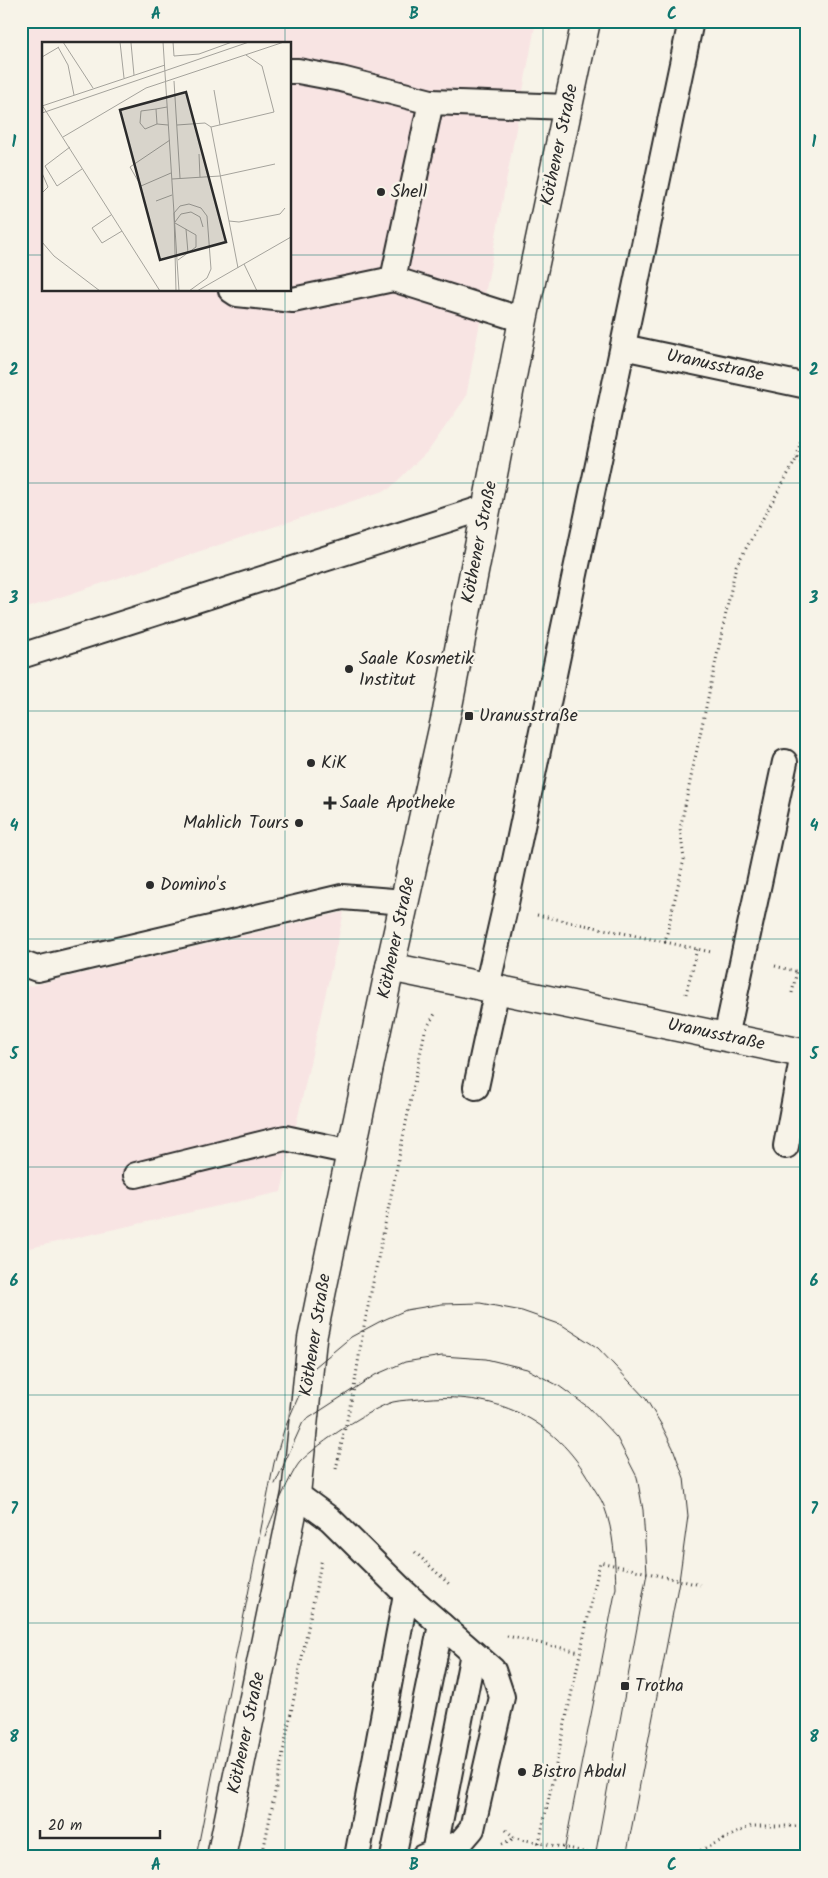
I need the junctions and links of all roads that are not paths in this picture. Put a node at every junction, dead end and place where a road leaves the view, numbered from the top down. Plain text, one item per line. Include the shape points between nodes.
1 (586, 21) edge
2 (691, 21) edge
3 (291, 71) edge
4 (431, 102) junction
5 (568, 107) junction
6 (393, 279) junction
7 (233, 291) edge
8 (523, 320) junction
9 (623, 347) junction
10 (807, 386) edge
11 (487, 507) junction
12 (21, 656) edge
13 (785, 762) dead end
14 (405, 902) junction
15 (21, 963) edge
16 (390, 966) junction
17 (492, 996) junction
18 (726, 1037) junction
19 (805, 1054) edge
20 (476, 1086) dead end
21 (786, 1146) dead end
22 (351, 1152) junction
23 (136, 1175) dead end
24 (296, 1494) junction
25 (406, 1594) junction
26 (441, 1625) junction
27 (473, 1653) junction
28 (429, 1855) edge
29 (221, 1857) edge
30 (358, 1857) edge
31 (393, 1857) edge

1 - 5 main road, Köthener Straße
2 - 9 lane
3 - 4 lane
4 - 5 lane
4 - 6 lane
5 - 8 main road, Köthener Straße
6 - 7 lane via 293,300
6 - 8 lane
8 - 11 main road, Köthener Straße
9 - 10 lane, Uranusstraße
9 - 17 lane via 505,908
11 - 12 lane
11 - 14 main road, Köthener Straße
13 - 18 lane
14 - 15 lane via 342,896 37,969
14 - 16 main road, Köthener Straße
16 - 17 main road, Uranusstraße
16 - 22 main road, Köthener Straße
17 - 18 main road, Uranusstraße
17 - 20 lane
18 - 19 main road, Uranusstraße
19 - 21 lane
22 - 23 lane via 285,1138
22 - 24 main road, Köthener Straße via 312,1338
24 - 25 lane via 330,1520
24 - 29 main road, Köthener Straße
25 - 26 lane
25 - 30 lane
26 - 27 lane
26 - 31 lane
27 - 28 lane
27 - 28 lane via 493,1670 502,1697 472,1829 460,1843

